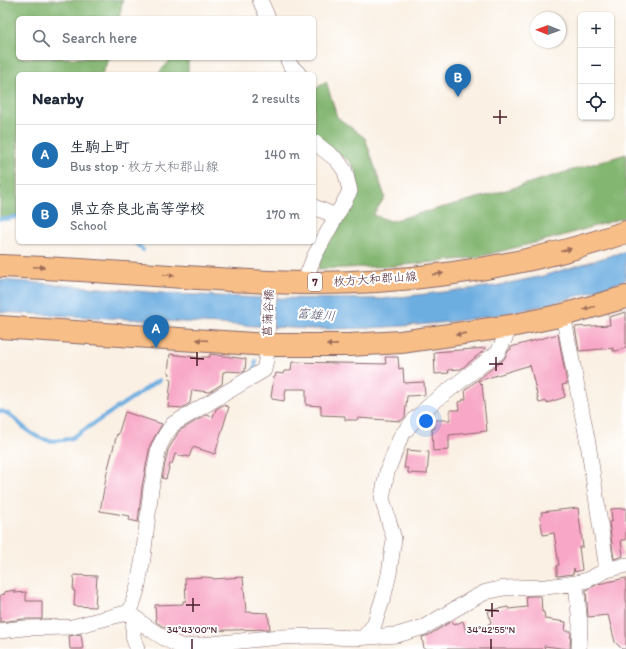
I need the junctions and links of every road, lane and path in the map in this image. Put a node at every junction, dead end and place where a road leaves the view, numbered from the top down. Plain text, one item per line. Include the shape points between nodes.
1 (260, 0) edge
2 (267, 16) edge
3 (288, 60) edge
4 (297, 72) edge
5 (316, 144) edge
6 (316, 208) edge
7 (336, 216) junction
8 (626, 232) edge
9 (0, 266) edge
10 (270, 282) junction
11 (304, 282) junction
12 (626, 298) edge
13 (564, 315) junction
14 (511, 326) junction
15 (0, 327) edge
16 (267, 345) junction
17 (626, 565) edge
18 (607, 570) junction
19 (576, 583) junction
20 (132, 615) junction
21 (0, 631) edge
22 (355, 641) edge
23 (136, 649) edge
24 (579, 649) edge

1 - 2 street
3 - 4 street
5 - 7 street via 337,160 346,171 350,191
6 - 7 street
7 - 11 street via 314,255
11 -> 8 main road, 枚方大和郡山線 / 7 via 353,281 468,271 535,258
9 -> 10 main road, 枚方大和郡山線 / 7
10 - 11 main road, 枚方大和郡山線 / 7
10 - 16 street, 菖蒲谷橋
12 -> 13 main road
13 - 14 main road
13 - 18 street via 588,443
14 -> 16 main road via 401,342
14 - 22 street via 498,352 431,404 401,436 387,472 382,498 394,539 389,574 374,625
16 -> 15 main road
16 - 20 street, 菖蒲谷橋 via 264,370 173,424 166,434 160,447 151,488 143,558
17 - 18 street
18 - 19 street
19 - 22 street via 504,588 486,592 424,627 397,636
19 - 24 street via 580,625
20 - 21 street via 72,627
20 - 22 street via 183,647 316,636
20 - 23 street

